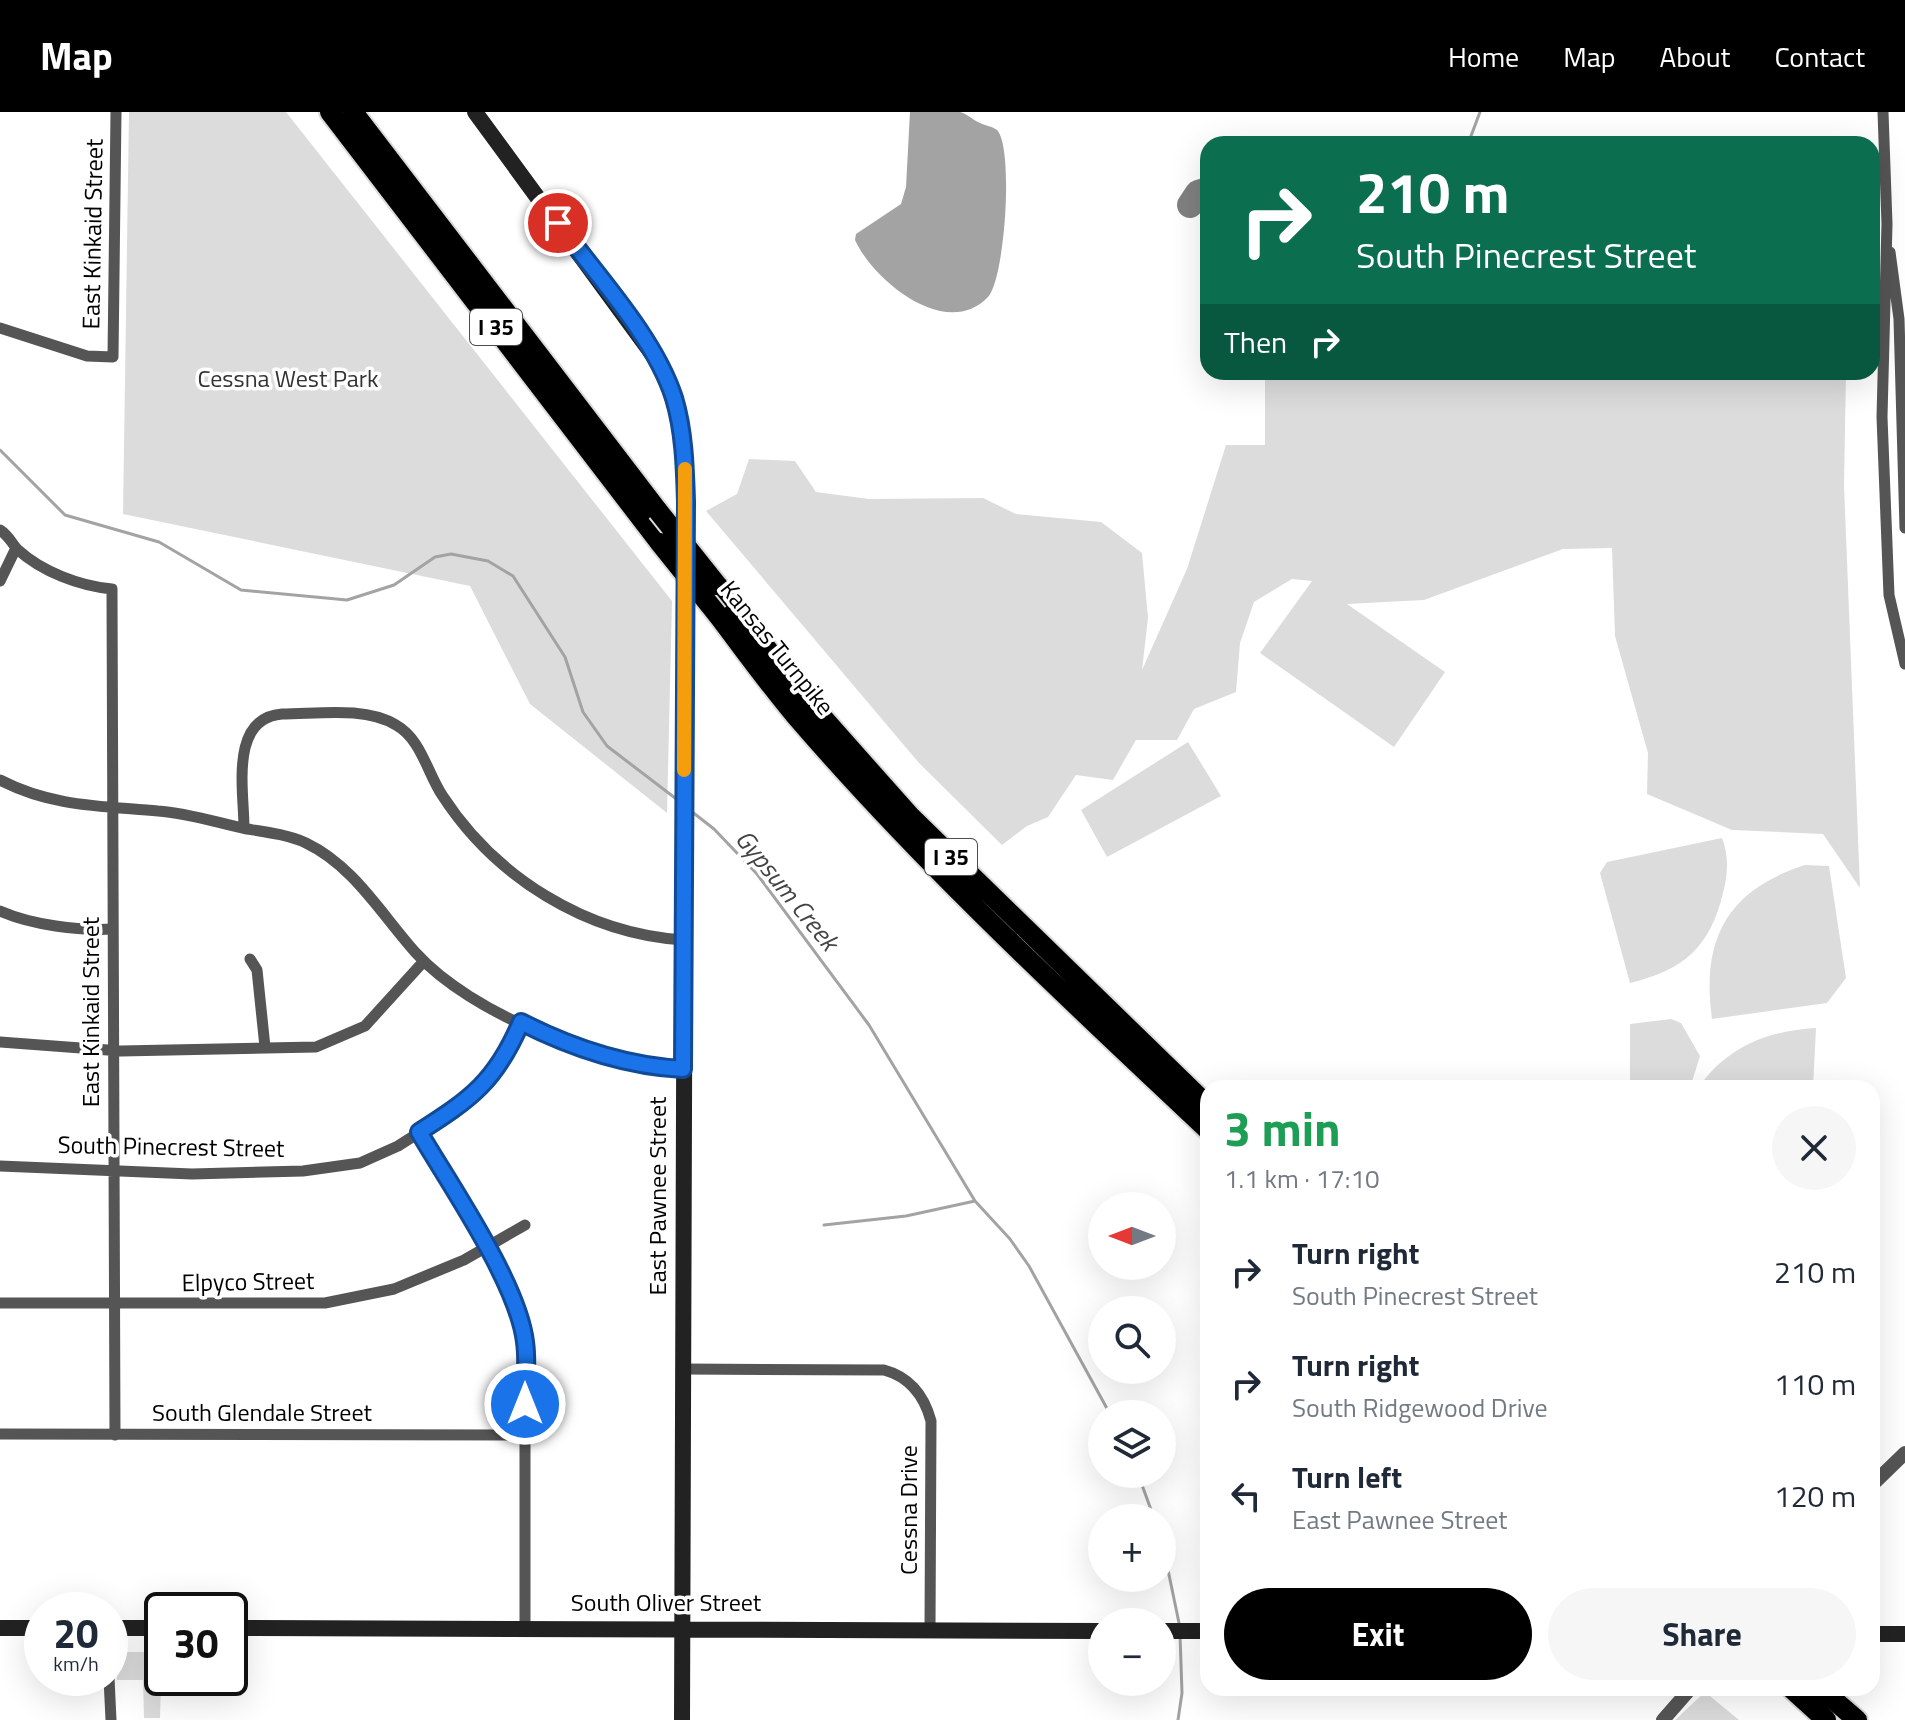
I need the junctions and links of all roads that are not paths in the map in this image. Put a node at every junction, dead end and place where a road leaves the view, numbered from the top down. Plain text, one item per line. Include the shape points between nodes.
1 (116, 112) edge
2 (330, 112) edge
3 (353, 112) edge
4 (475, 112) edge
5 (1883, 112) edge
6 (1887, 224) junction
7 (0, 328) edge
8 (1900, 384) junction
9 (1905, 402) edge
10 (1882, 417) junction
11 (1904, 450) edge
12 (1885, 487) junction
13 (1905, 528) edge
14 (0, 530) edge
15 (16, 548) junction
16 (0, 581) edge
17 (1905, 664) edge
18 (0, 780) edge
19 (114, 809) junction
20 (244, 828) junction
21 (0, 911) edge
22 (113, 929) junction
23 (684, 940) junction
24 (250, 959) dead end
25 (424, 961) junction
26 (521, 1022) junction
27 (0, 1042) edge
28 (265, 1047) junction
29 (112, 1050) junction
30 (683, 1069) junction
31 (1200, 1098) edge
32 (1200, 1122) edge
33 (419, 1132) junction
34 (0, 1166) edge
35 (114, 1171) junction
36 (525, 1225) dead end
37 (486, 1246) junction
38 (0, 1303) edge
39 (113, 1304) junction
40 (682, 1369) junction
41 (0, 1434) edge
42 (115, 1435) junction
43 (524, 1435) junction
44 (1905, 1453) edge
45 (1880, 1477) edge
46 (525, 1627) junction
47 (681, 1627) junction
48 (0, 1628) edge
49 (24, 1628) edge
50 (248, 1628) edge
51 (930, 1629) junction
52 (1088, 1631) edge
53 (1176, 1631) edge
54 (1200, 1631) edge
55 (1880, 1634) edge
56 (1905, 1634) edge
57 (110, 1696) edge
58 (1683, 1696) edge
59 (1800, 1696) edge
60 (1829, 1696) edge
61 (111, 1720) edge
62 (682, 1720) edge
63 (1663, 1720) edge
64 (1826, 1720) edge
65 (1857, 1720) edge

1 - 7 street, East Kinkaid Street via 113,357 75,353
2 - 32 highway, Kansas Turnpike / I 35, bridge via 794,713 936,867
3 - 31 highway, Kansas Turnpike / I 35, bridge via 808,701 910,816
4 - 23 main road, East Pawnee Street via 647,345 673,397 683,442 686,502
5 - 6 street
6 - 8 street via 1899,319
6 - 10 street
8 - 9 street
8 - 11 street
10 - 11 street via 1888,436
10 - 12 street
11 - 12 street
11 - 13 street
12 - 17 street via 1889,595
14 - 15 street
15 - 16 street
15 - 19 street, East Kinkaid Street via 61,576 112,589
18 - 19 street via 46,800
19 - 20 street via 160,811
19 - 22 street, East Kinkaid Street
20 - 23 street via 244,752 255,725 282,714 384,719 412,738 458,820 496,862 610,927
20 - 25 street via 303,842 328,856
21 - 22 street
22 - 29 street, East Kinkaid Street
23 - 30 main road, East Pawnee Street
24 - 28 street via 257,970
25 - 26 street via 454,985
25 - 28 street via 365,1026 316,1047
26 - 30 street via 605,1058
26 - 33 street, South Pinecrest Street via 498,1067 472,1099
27 - 29 street
28 - 29 street
29 - 35 street, East Kinkaid Street
30 - 40 main road, East Pawnee Street
33 - 35 street, South Pinecrest Street via 360,1163 303,1171
33 - 37 street
34 - 35 street, South Pinecrest Street
35 - 39 street, East Kinkaid Street
36 - 37 street, Elpyco Street
37 - 39 street, Elpyco Street via 394,1289 325,1303
37 - 43 street via 525,1340
38 - 39 street, Elpyco Street
39 - 42 street, East Kinkaid Street
40 - 47 main road, East Pawnee Street
40 - 51 street, Cessna Drive via 884,1370 897,1373 920,1395 931,1421
41 - 42 street, South Glendale Street
42 - 43 street, South Glendale Street
43 - 46 street
44 - 45 street
46 - 47 main road, South Oliver Street
46 - 50 main road, South Oliver Street
47 - 51 main road, South Oliver Street
47 - 62 main road, East Pawnee Street
48 - 49 main road
51 - 52 main road, South Oliver Street
53 - 54 main road
55 - 56 main road
57 - 61 street
58 - 63 street
59 - 64 highway
60 - 65 highway

